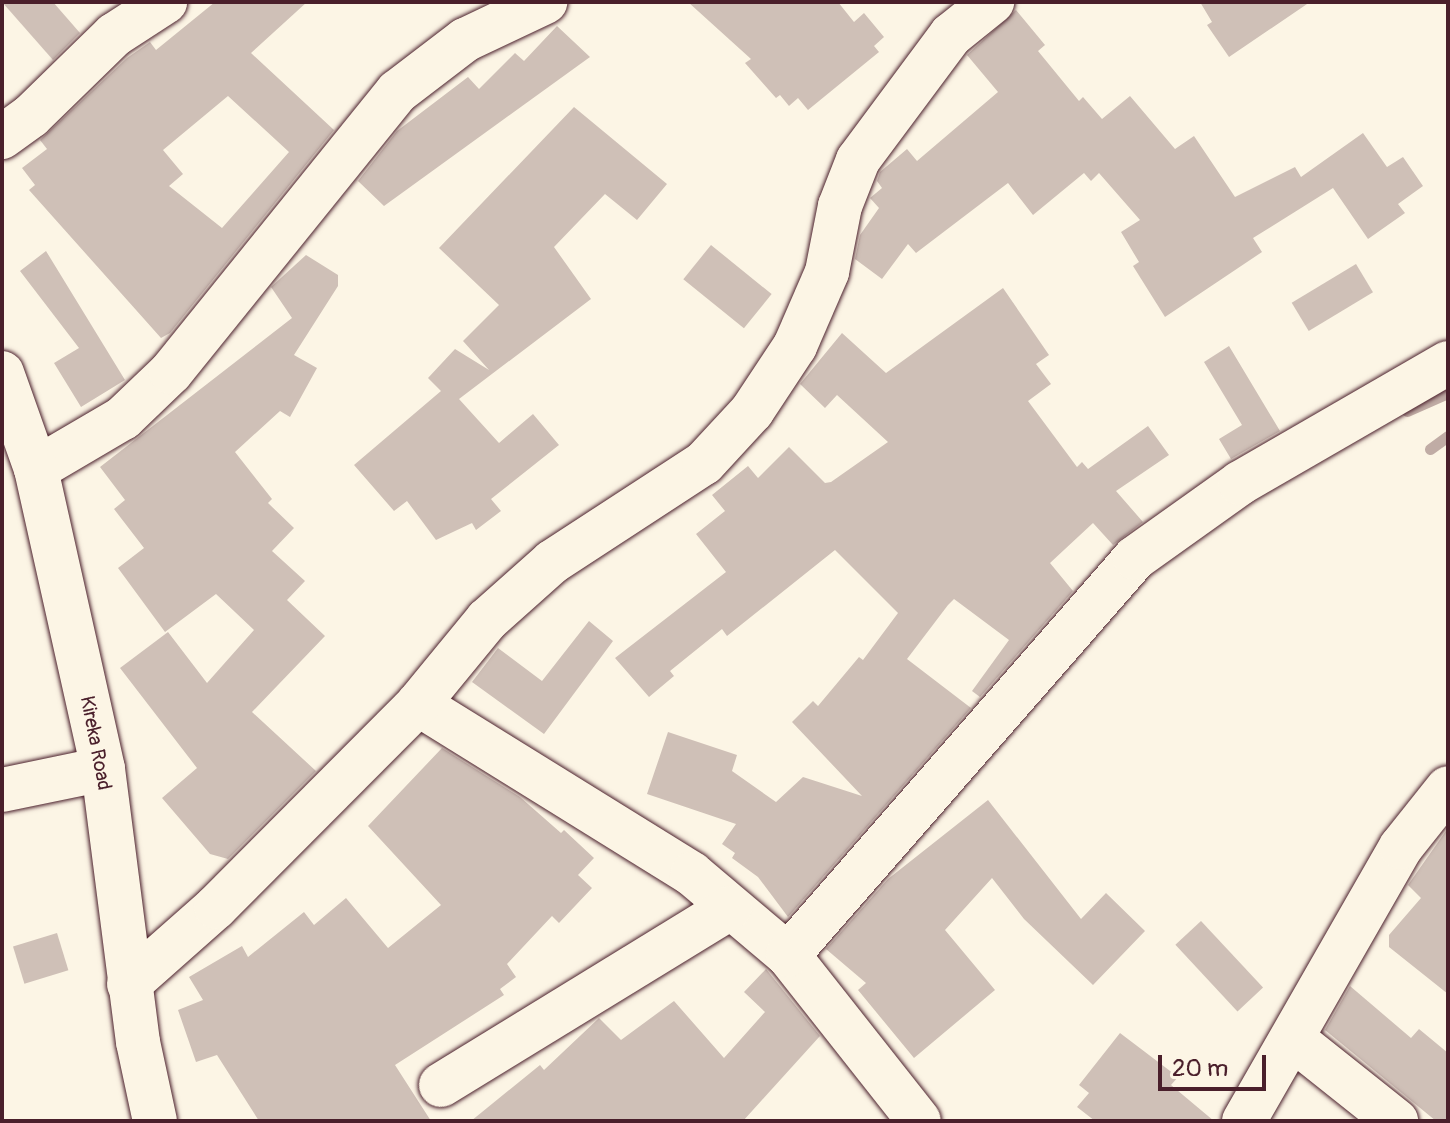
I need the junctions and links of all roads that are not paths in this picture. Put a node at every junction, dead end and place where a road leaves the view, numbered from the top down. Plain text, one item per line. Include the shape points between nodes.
1 (165, 2) edge
2 (545, 2) edge
3 (992, 2) edge
4 (2, 137) edge
5 (1448, 363) edge
6 (2, 373) edge
7 (36, 469) junction
8 (418, 704) junction
9 (103, 769) junction
10 (1448, 788) edge
11 (2, 790) edge
12 (730, 908) junction
13 (788, 955) junction
14 (129, 984) junction
15 (1293, 1039) junction
16 (441, 1085) dead end
17 (155, 1121) edge
18 (919, 1121) edge
19 (1244, 1121) edge
20 (1396, 1121) edge

1 - 4 street via 114,35 31,116
2 - 7 street via 465,40 397,92 171,372 123,418
3 - 8 street via 951,35 858,160 840,206 827,272 795,346 752,411 704,463 552,562 487,620
5 - 13 street via 1240,483 1135,558
6 - 7 street, Kireka Road
7 - 9 street, Kireka Road
8 - 12 street via 692,874
8 - 14 street via 216,907
9 - 11 street
9 - 14 street, Kireka Road
10 - 15 street via 1401,847
12 - 13 street
12 - 16 street
13 - 18 street
14 - 17 street, Kireka Road
15 - 19 street
15 - 20 street

